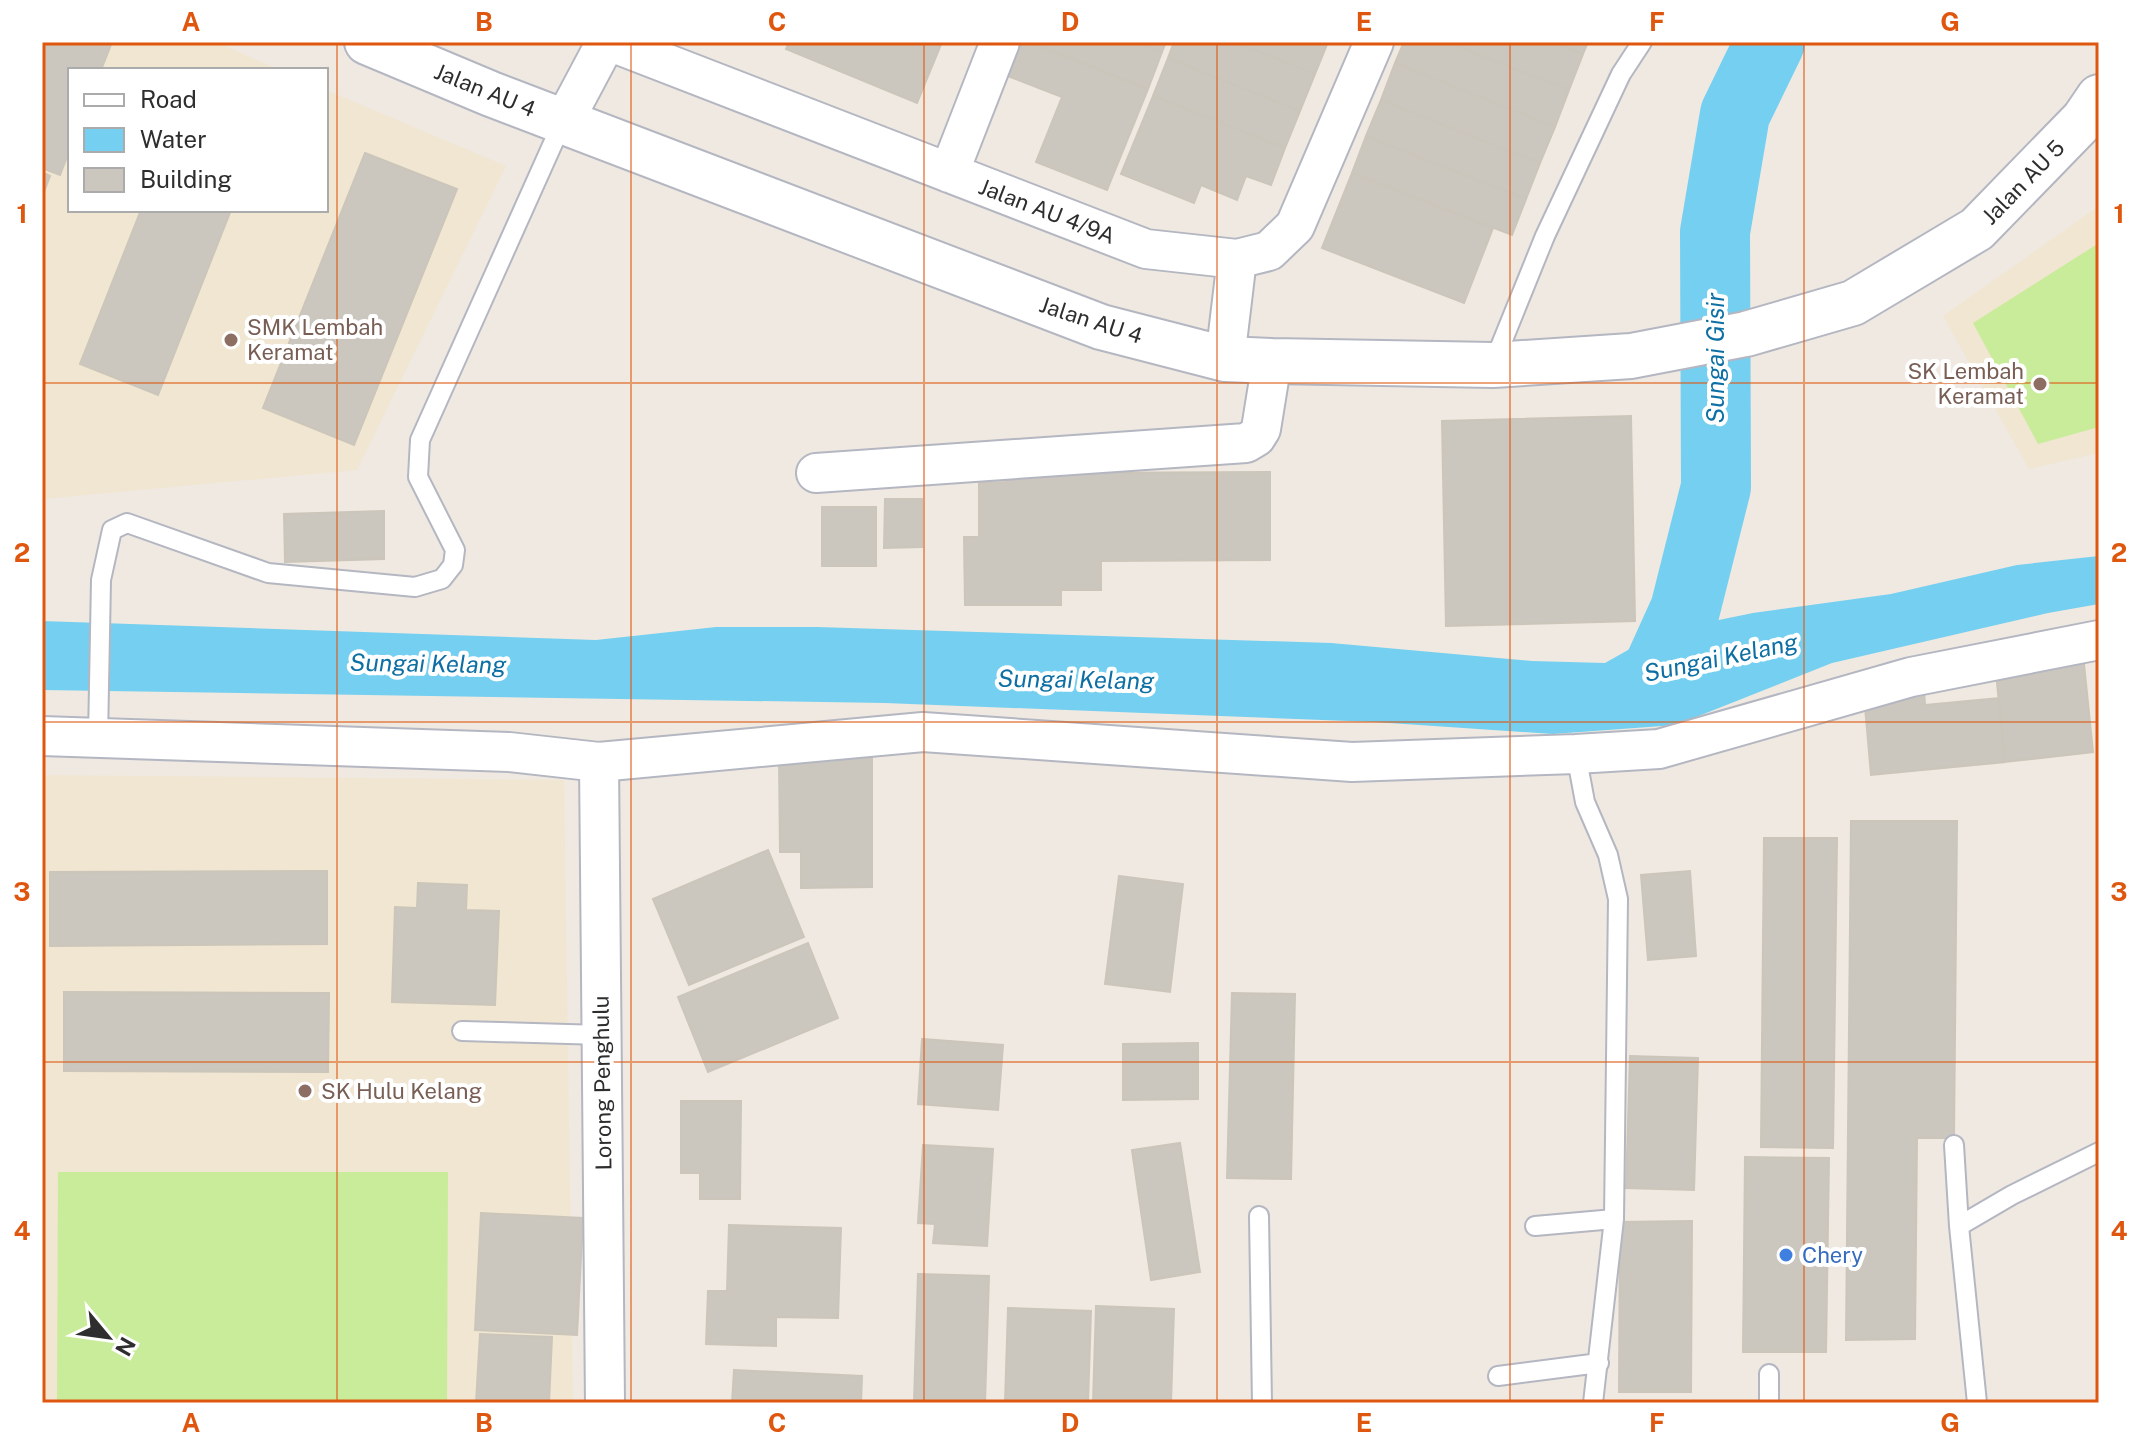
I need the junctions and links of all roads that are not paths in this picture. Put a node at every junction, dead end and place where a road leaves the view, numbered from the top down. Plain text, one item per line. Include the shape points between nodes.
1 (367, 42) edge
2 (608, 42) edge
3 (1000, 42) edge
4 (1374, 42) edge
5 (1642, 42) edge
6 (2099, 97) edge
7 (564, 121) junction
8 (949, 173) junction
9 (1237, 259) junction
10 (1853, 303) joint
11 (1225, 359) junction
12 (1272, 361) junction
13 (1493, 365) junction
14 (816, 473) dead end
15 (2099, 640) edge
16 (42, 736) edge
17 (98, 738) junction
18 (1576, 754) junction
19 (599, 762) junction
20 (462, 1031) dead end
21 (602, 1035) junction
22 (1954, 1145) dead end
23 (2099, 1152) edge
24 (1259, 1216) dead end
25 (1614, 1219) junction
26 (1535, 1226) dead end
27 (1959, 1226) junction
28 (1599, 1363) junction
29 (1769, 1374) dead end
30 (1498, 1376) dead end
31 (605, 1403) edge
32 (1262, 1403) edge
33 (1593, 1403) edge
34 (1769, 1403) edge
35 (1977, 1403) edge

1 - 7 main road, Jalan AU 4
2 - 7 street
2 - 8 street, Jalan AU 4/9A
3 - 8 street
4 - 9 street, Jalan AU 4/9A via 1295,226 1269,251
5 - 13 lane via 1621,74 1545,236
6 - 10 main road, Jalan AU 5 via 1977,229
7 - 11 main road, Jalan AU 4 via 1101,327
7 - 17 lane via 420,440 418,477 455,550 453,565 442,579 415,587 268,573 127,523 112,530 101,580
8 - 9 street, Jalan AU 4/9A via 1146,249
9 - 11 street
10 - 13 main road, Jalan AU 4 via 1746,334 1631,356
11 - 12 main road, Jalan AU 4
12 - 13 main road, Jalan AU 4
12 - 14 street via 1261,429 1246,443
15 - 18 street via 1911,677 1659,749
16 - 17 street
17 - 19 street via 509,752
18 - 19 street via 1352,762 923,732
18 - 25 lane via 1585,802 1608,855 1618,899
19 - 21 street, Lorong Penghulu
20 - 21 lane
21 - 31 street, Lorong Penghulu
22 - 27 lane
23 - 27 lane
24 - 32 lane
25 - 26 lane
25 - 28 lane
27 - 35 lane
28 - 30 lane
28 - 33 lane
29 - 34 lane

